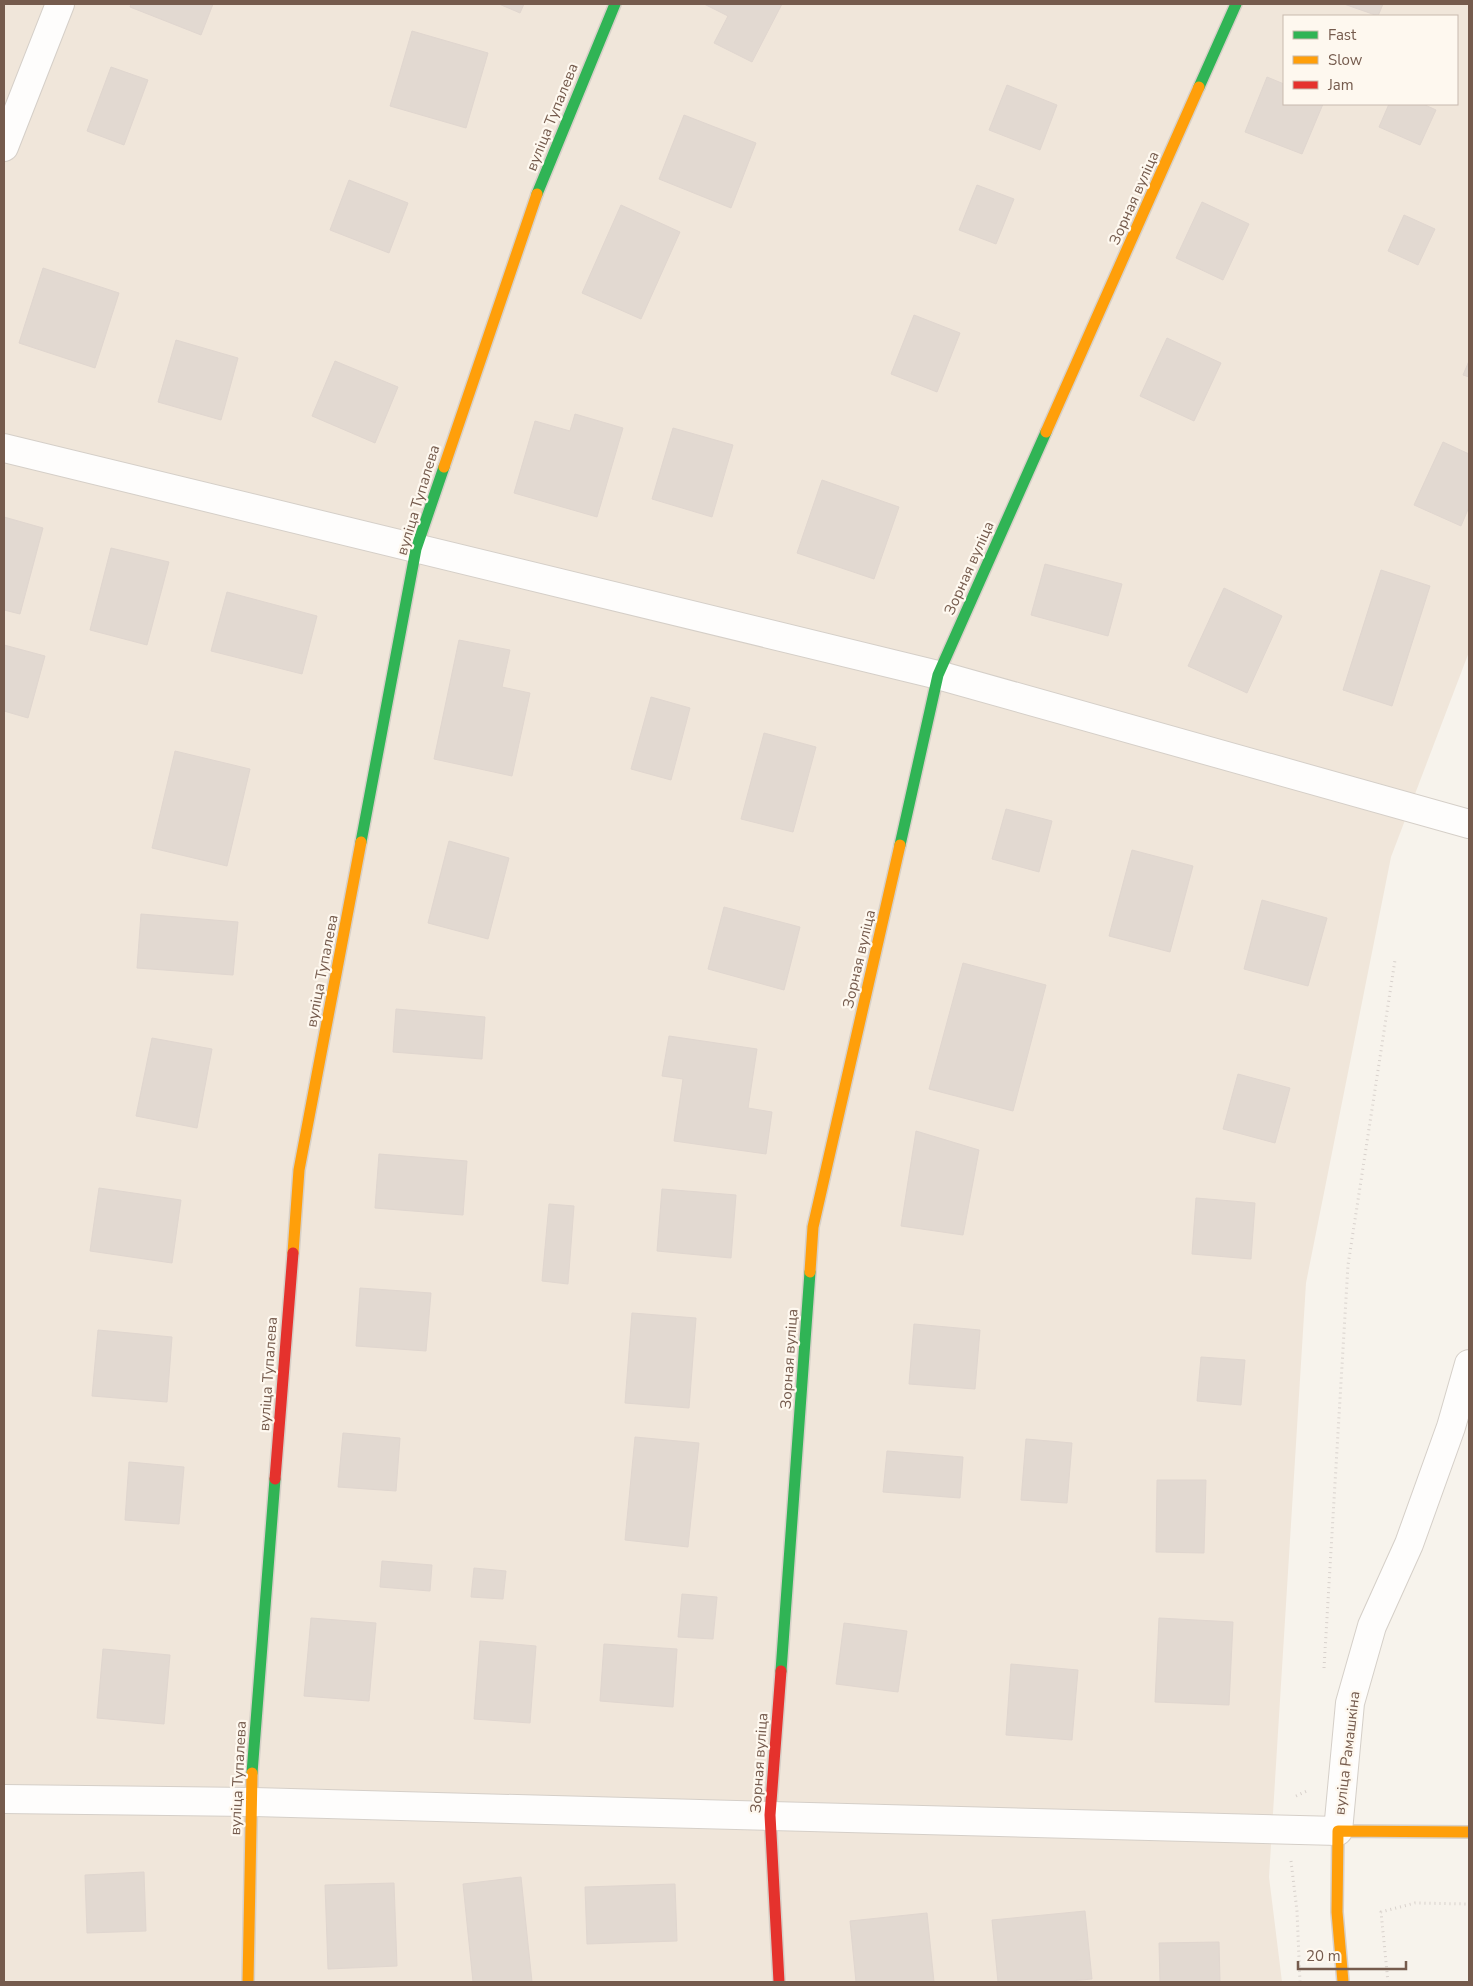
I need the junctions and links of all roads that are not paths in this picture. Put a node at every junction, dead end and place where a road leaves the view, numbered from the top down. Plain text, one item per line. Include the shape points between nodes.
1 (60, 4) edge
2 (615, 4) edge
3 (1236, 4) edge
4 (4, 147) edge
5 (4, 448) edge
6 (416, 548) junction
7 (938, 675) junction
8 (1469, 824) edge
9 (1469, 1364) edge
10 (4, 1799) edge
11 (250, 1802) junction
12 (770, 1815) junction
13 (1338, 1831) junction
14 (1469, 1832) edge
15 (248, 1982) edge
16 (779, 1982) edge
17 (1342, 1982) edge

1 - 4 street
2 - 6 street, вуліца Тупалева via 526,220
3 - 7 street, Зорная вуліца
5 - 6 street
6 - 7 street
6 - 11 street, вуліца Тупалева via 300,1170
7 - 8 street
7 - 12 street, Зорная вуліца via 814,1228
9 - 13 street, вуліца Рамашкіна via 1451,1427 1409,1544 1372,1626 1350,1703
10 - 11 street
11 - 12 street
11 - 15 street, вуліца Тупалева
12 - 13 street
12 - 16 street, Зорная вуліца
13 - 14 street
13 - 17 street, вуліца Рамашкіна via 1337,1912

